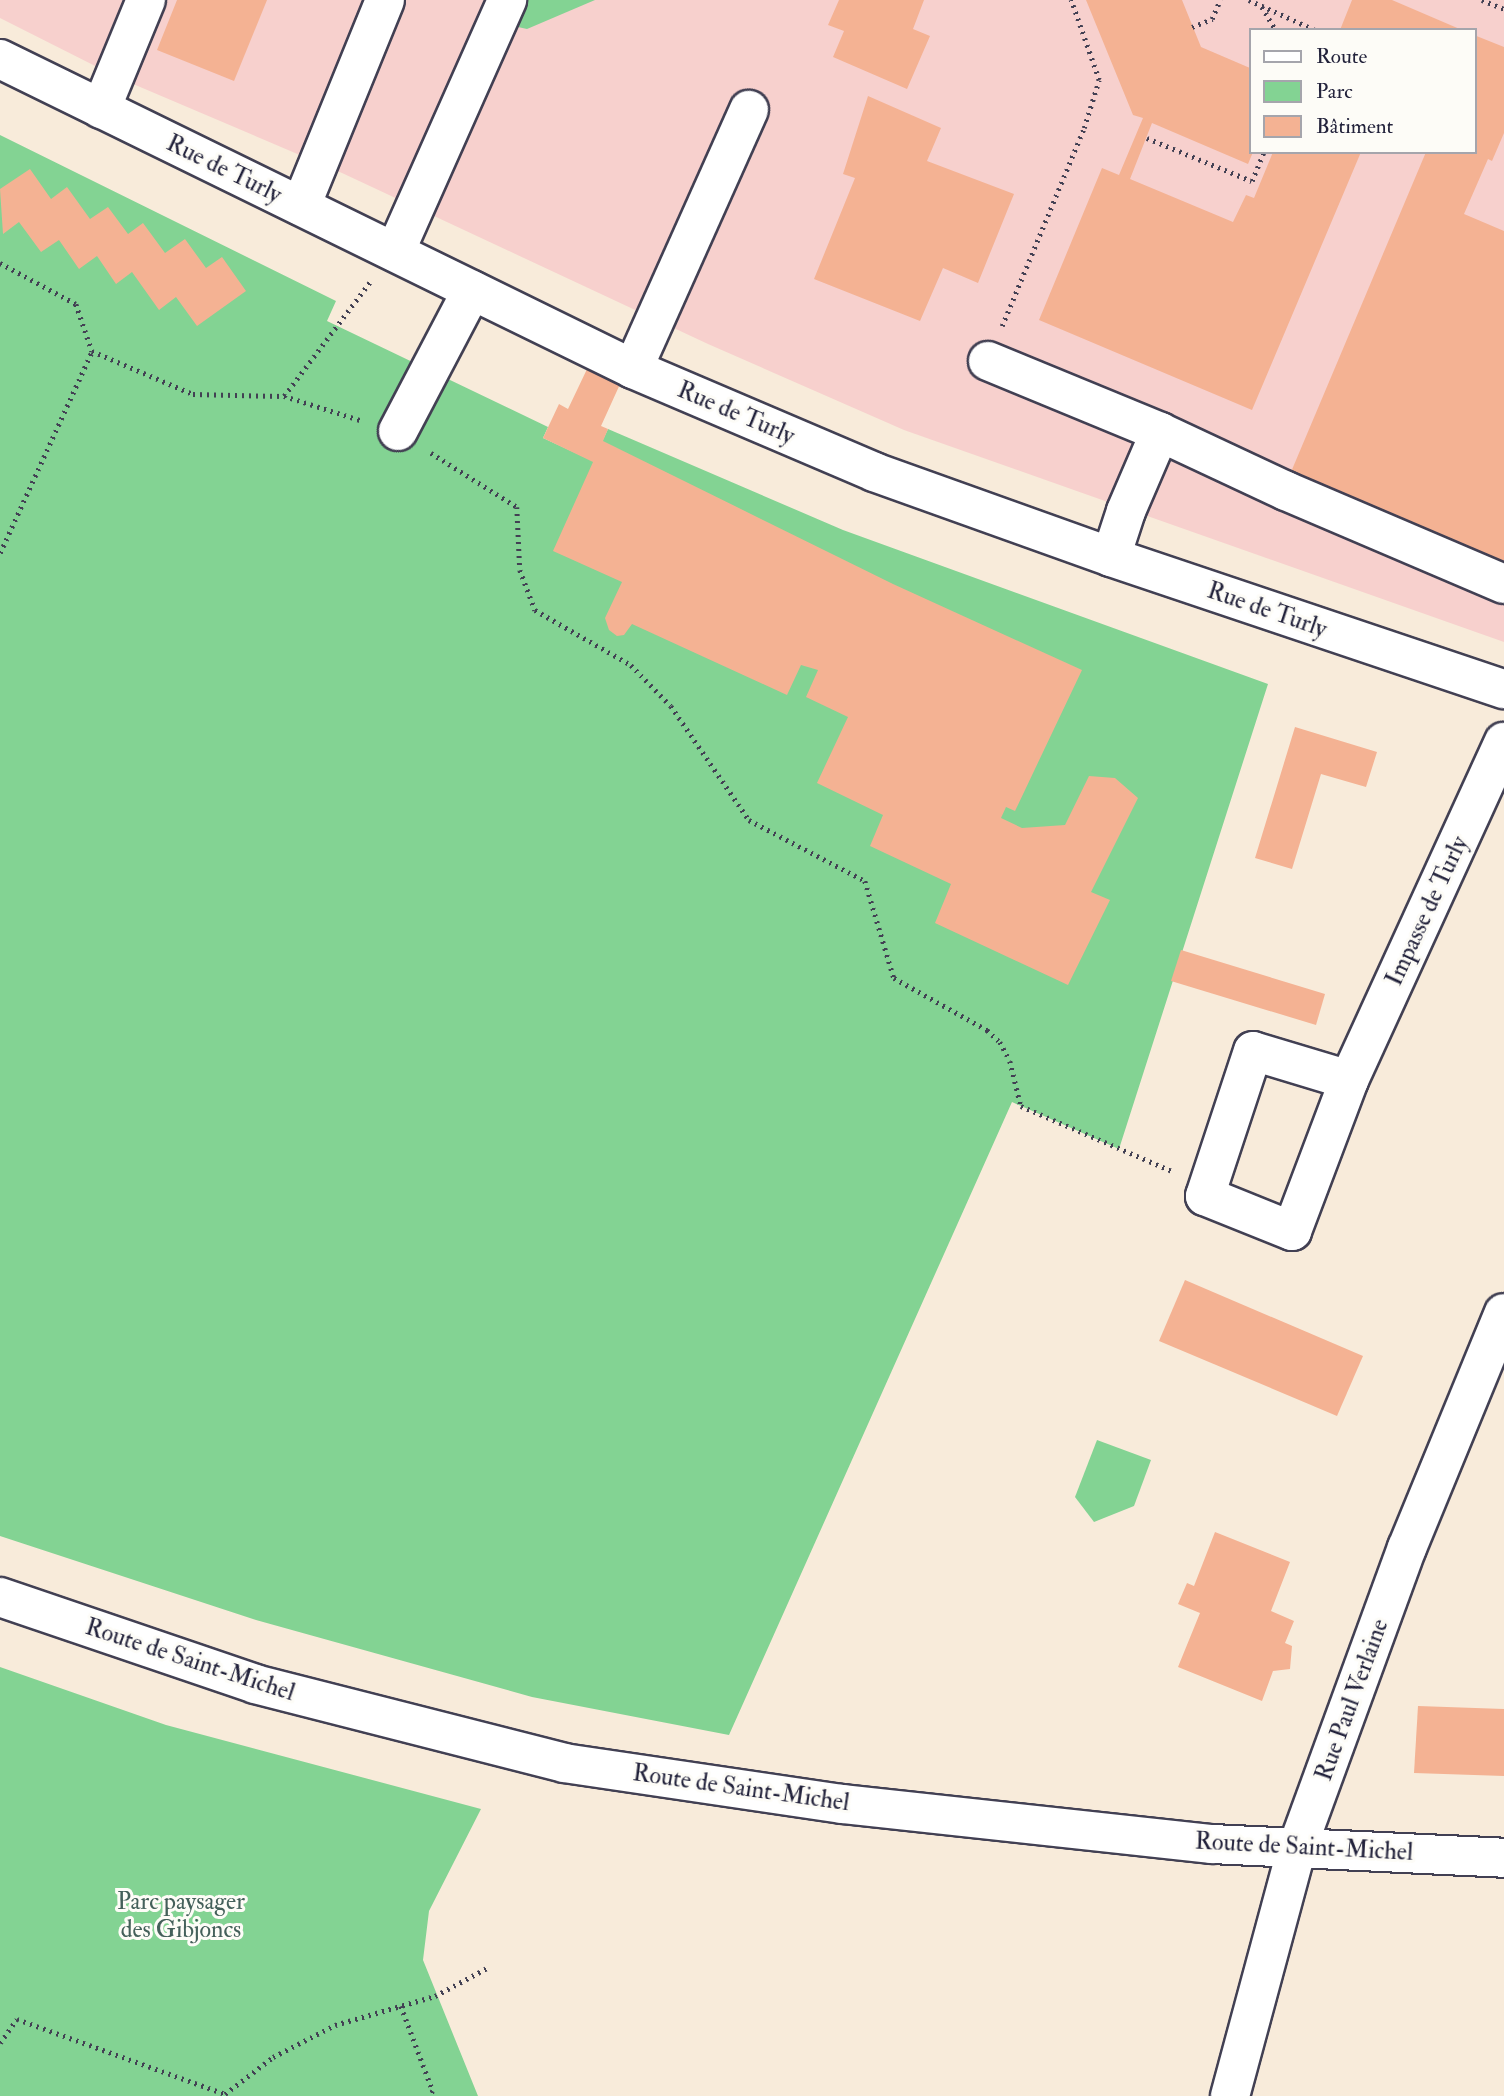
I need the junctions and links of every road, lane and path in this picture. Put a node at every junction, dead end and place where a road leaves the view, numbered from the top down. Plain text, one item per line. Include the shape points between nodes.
1 (146, 0) edge
2 (385, 0) edge
3 (508, 0) edge
4 (1071, 0) edge
5 (1220, 0) edge
6 (1249, 0) edge
7 (1482, 0) edge
8 (1262, 6) junction
9 (1504, 9) edge
10 (1192, 27) dead end
11 (1275, 28) edge
12 (1311, 28) edge
13 (0, 60) edge
14 (101, 109) junction
15 (749, 110) dead end
16 (1147, 138) dead end
17 (1263, 154) edge
18 (301, 206) junction
19 (395, 252) junction
20 (0, 263) edge
21 (472, 290) junction
22 (92, 351) junction
23 (988, 361) joint
24 (633, 369) junction
25 (284, 396) junction
26 (398, 431) junction
27 (1160, 432) junction
28 (0, 553) edge
29 (1111, 557) junction
30 (1504, 584) edge
31 (1504, 689) edge
32 (1504, 742) edge
33 (1349, 1080) junction
34 (1208, 1186) junction
35 (1504, 1313) edge
36 (0, 1597) edge
37 (1296, 1851) junction
38 (1504, 1858) edge
39 (487, 1968) dead end
40 (401, 2006) junction
41 (0, 2043) edge
42 (225, 2095) edge
43 (429, 2096) edge
44 (1230, 2096) edge

1 - 14 street
2 - 18 street
3 - 19 street
4 - 23 path via 1099,80 1084,128
5 - 10 path via 1212,19
6 - 8 path
7 - 9 path
8 - 11 path
8 - 12 path
13 - 14 street, Rue de Turly
14 - 18 street, Rue de Turly
15 - 24 street
16 - 17 path via 1252,181
18 - 19 street, Rue de Turly
19 - 21 street, Rue de Turly
19 - 25 path
20 - 22 path via 76,304
21 - 24 street, Rue de Turly
21 - 26 street
22 - 25 path via 193,394
22 - 28 path
23 - 27 street
24 - 29 street, Rue de Turly via 874,472
25 - 26 path
26 - 34 path via 517,507 520,570 535,610 631,665 671,706 749,820 865,881 894,978 987,1030 1000,1042 1010,1061 1021,1106
27 - 29 street
27 - 30 street
29 - 31 street, Rue de Turly
32 - 33 street, Impasse de Turly
33 - 34 street via 1253,1051
33 - 34 street, Impasse de Turly via 1292,1231 1205,1196
35 - 37 street, Rue Paul Verlaine via 1407,1548
36 - 37 street, Route de Saint-Michel via 255,1684 564,1763 842,1804
37 - 38 street, Route de Saint-Michel
37 - 44 street, Rue Paul Verlaine
39 - 40 path via 435,1996
40 - 42 path via 335,2025 273,2057
40 - 43 path via 433,2091
41 - 42 path via 17,2019

